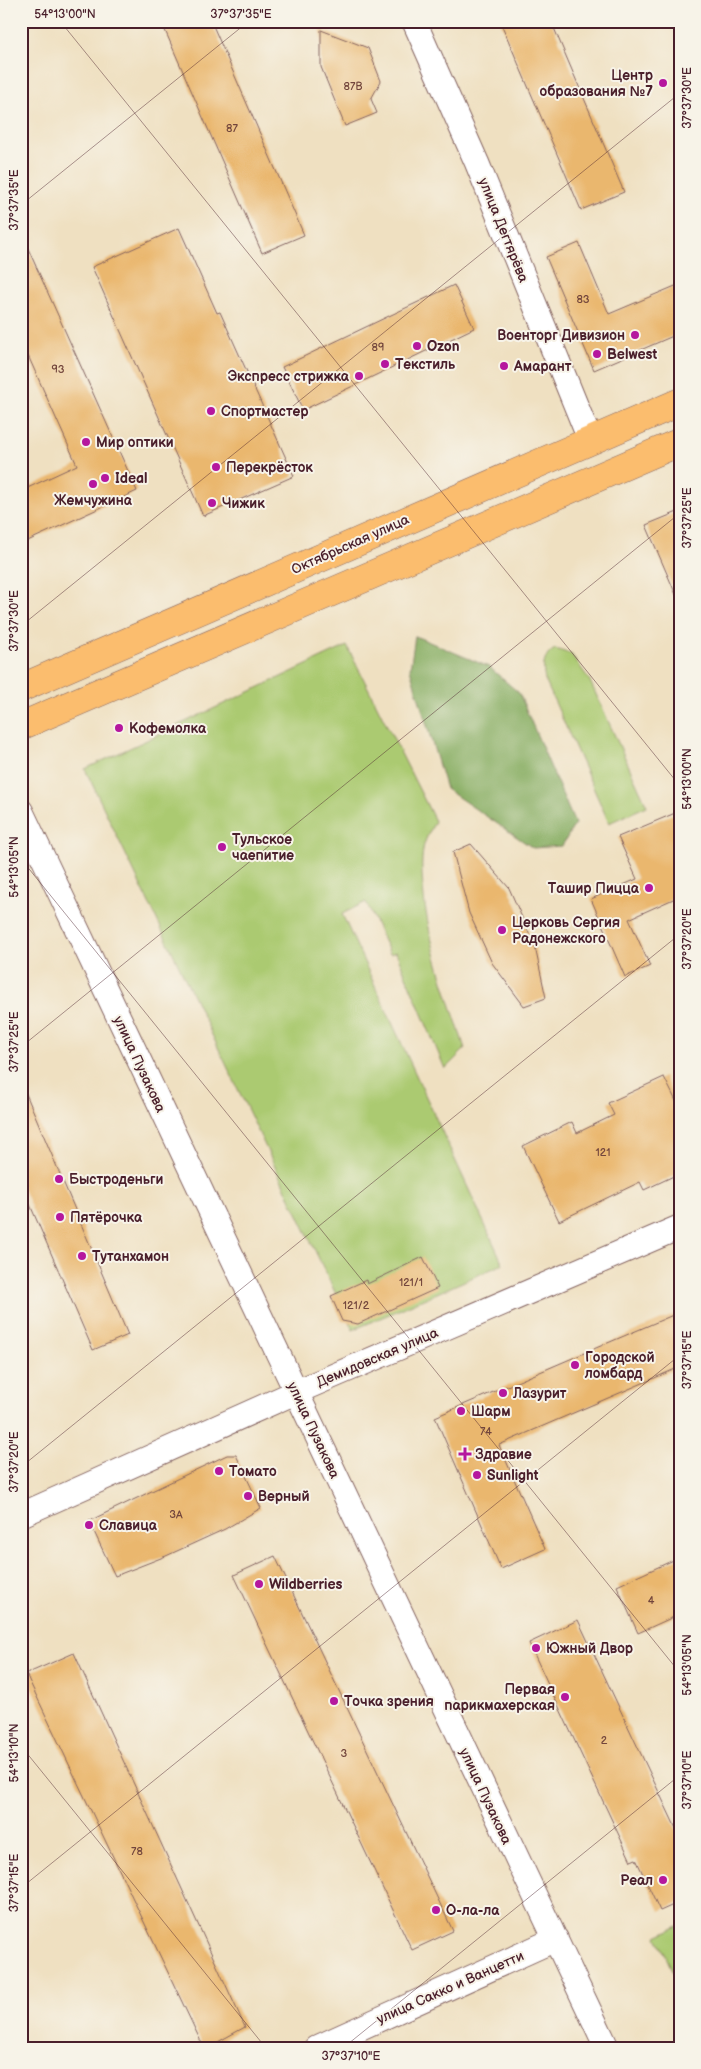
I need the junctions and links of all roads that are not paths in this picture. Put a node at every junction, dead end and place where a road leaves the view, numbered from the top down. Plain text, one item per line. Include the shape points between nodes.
1 (414, 21) edge
2 (680, 402) edge
3 (590, 440) junction
4 (680, 442) edge
5 (27, 685) edge
6 (47, 714) junction
7 (21, 726) edge
8 (21, 811) edge
9 (680, 1227) edge
10 (296, 1392) junction
11 (21, 1515) edge
12 (556, 1938) junction
13 (316, 2048) edge
14 (607, 2048) edge

1 - 3 street, улица Дегтярёва via 477,164
2 - 3 main road, Октябрьская улица
3 - 5 main road, Октябрьская улица
4 - 6 main road
5 - 6 main road
6 - 7 main road
8 - 10 street, улица Пузакова
9 - 10 street, Демидовская улица
10 - 11 street, Демидовская улица
10 - 12 street, улица Пузакова
12 - 13 street, улица Сакко и Ванцетти
12 - 14 street, улица Пузакова

